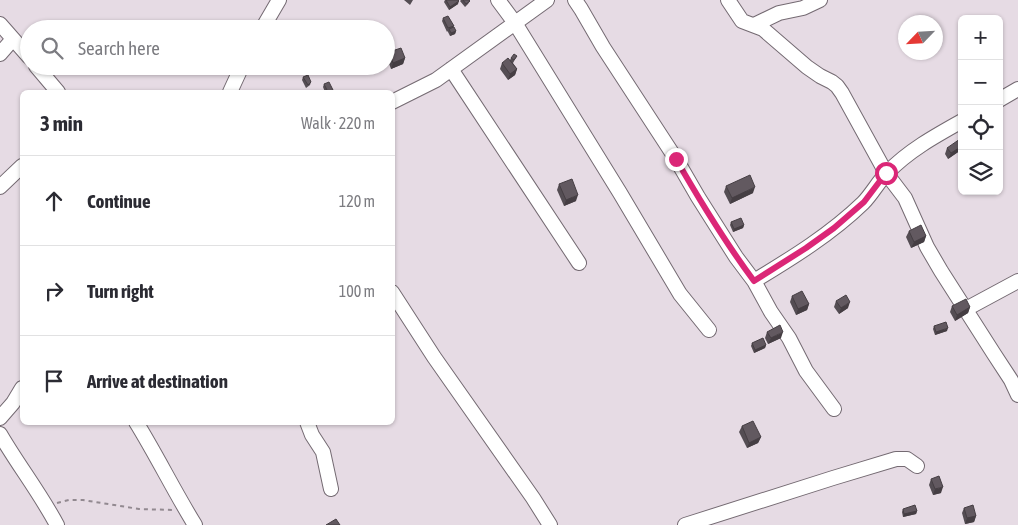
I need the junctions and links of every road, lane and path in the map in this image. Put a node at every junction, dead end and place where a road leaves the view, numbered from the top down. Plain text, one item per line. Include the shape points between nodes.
1 (279, 0) edge
2 (498, 0) edge
3 (547, 0) edge
4 (575, 0) edge
5 (728, 0) edge
6 (820, 0) edge
7 (267, 20) edge
8 (514, 23) junction
9 (0, 24) edge
10 (754, 25) junction
11 (14, 39) junction
12 (20, 46) edge
13 (0, 54) edge
14 (451, 69) junction
15 (44, 75) edge
16 (240, 75) edge
17 (56, 90) edge
18 (237, 90) edge
19 (1018, 90) edge
20 (1003, 98) edge
21 (395, 100) edge
22 (958, 123) edge
23 (20, 168) edge
24 (886, 173) junction
25 (0, 187) edge
26 (580, 263) dead end
27 (754, 281) junction
28 (1018, 281) edge
29 (395, 297) edge
30 (966, 309) junction
31 (710, 330) dead end
32 (1014, 382) edge
33 (20, 391) edge
34 (1018, 395) edge
35 (834, 409) dead end
36 (0, 418) edge
37 (138, 425) edge
38 (307, 425) edge
39 (0, 434) edge
40 (917, 466) dead end
41 (331, 489) dead end
42 (47, 507) junction
43 (186, 510) junction
44 (57, 525) edge
45 (195, 525) edge
46 (550, 525) edge
47 (684, 525) edge

1 - 7 street
2 - 8 street
3 - 8 street
4 - 27 street
5 - 10 street via 742,21
6 - 10 street
8 - 14 street
8 - 31 street via 680,294
9 - 11 street
10 - 24 street via 837,86
11 - 12 street
11 - 13 street
14 - 21 street
14 - 26 street
15 - 17 street
16 - 18 street
19 - 20 street
22 - 24 street via 918,147
23 - 25 street
24 - 27 street via 864,202 834,228
24 - 30 street via 905,198 927,247
27 - 35 street via 806,371
28 - 30 street
29 - 46 street
30 - 32 street
32 - 34 street
33 - 36 street
37 - 43 street
38 - 41 street via 323,452
39 - 42 street
40 - 47 street via 907,459 896,459
42 - 43 path via 69,500 83,500 139,509
42 - 44 street
43 - 45 street

